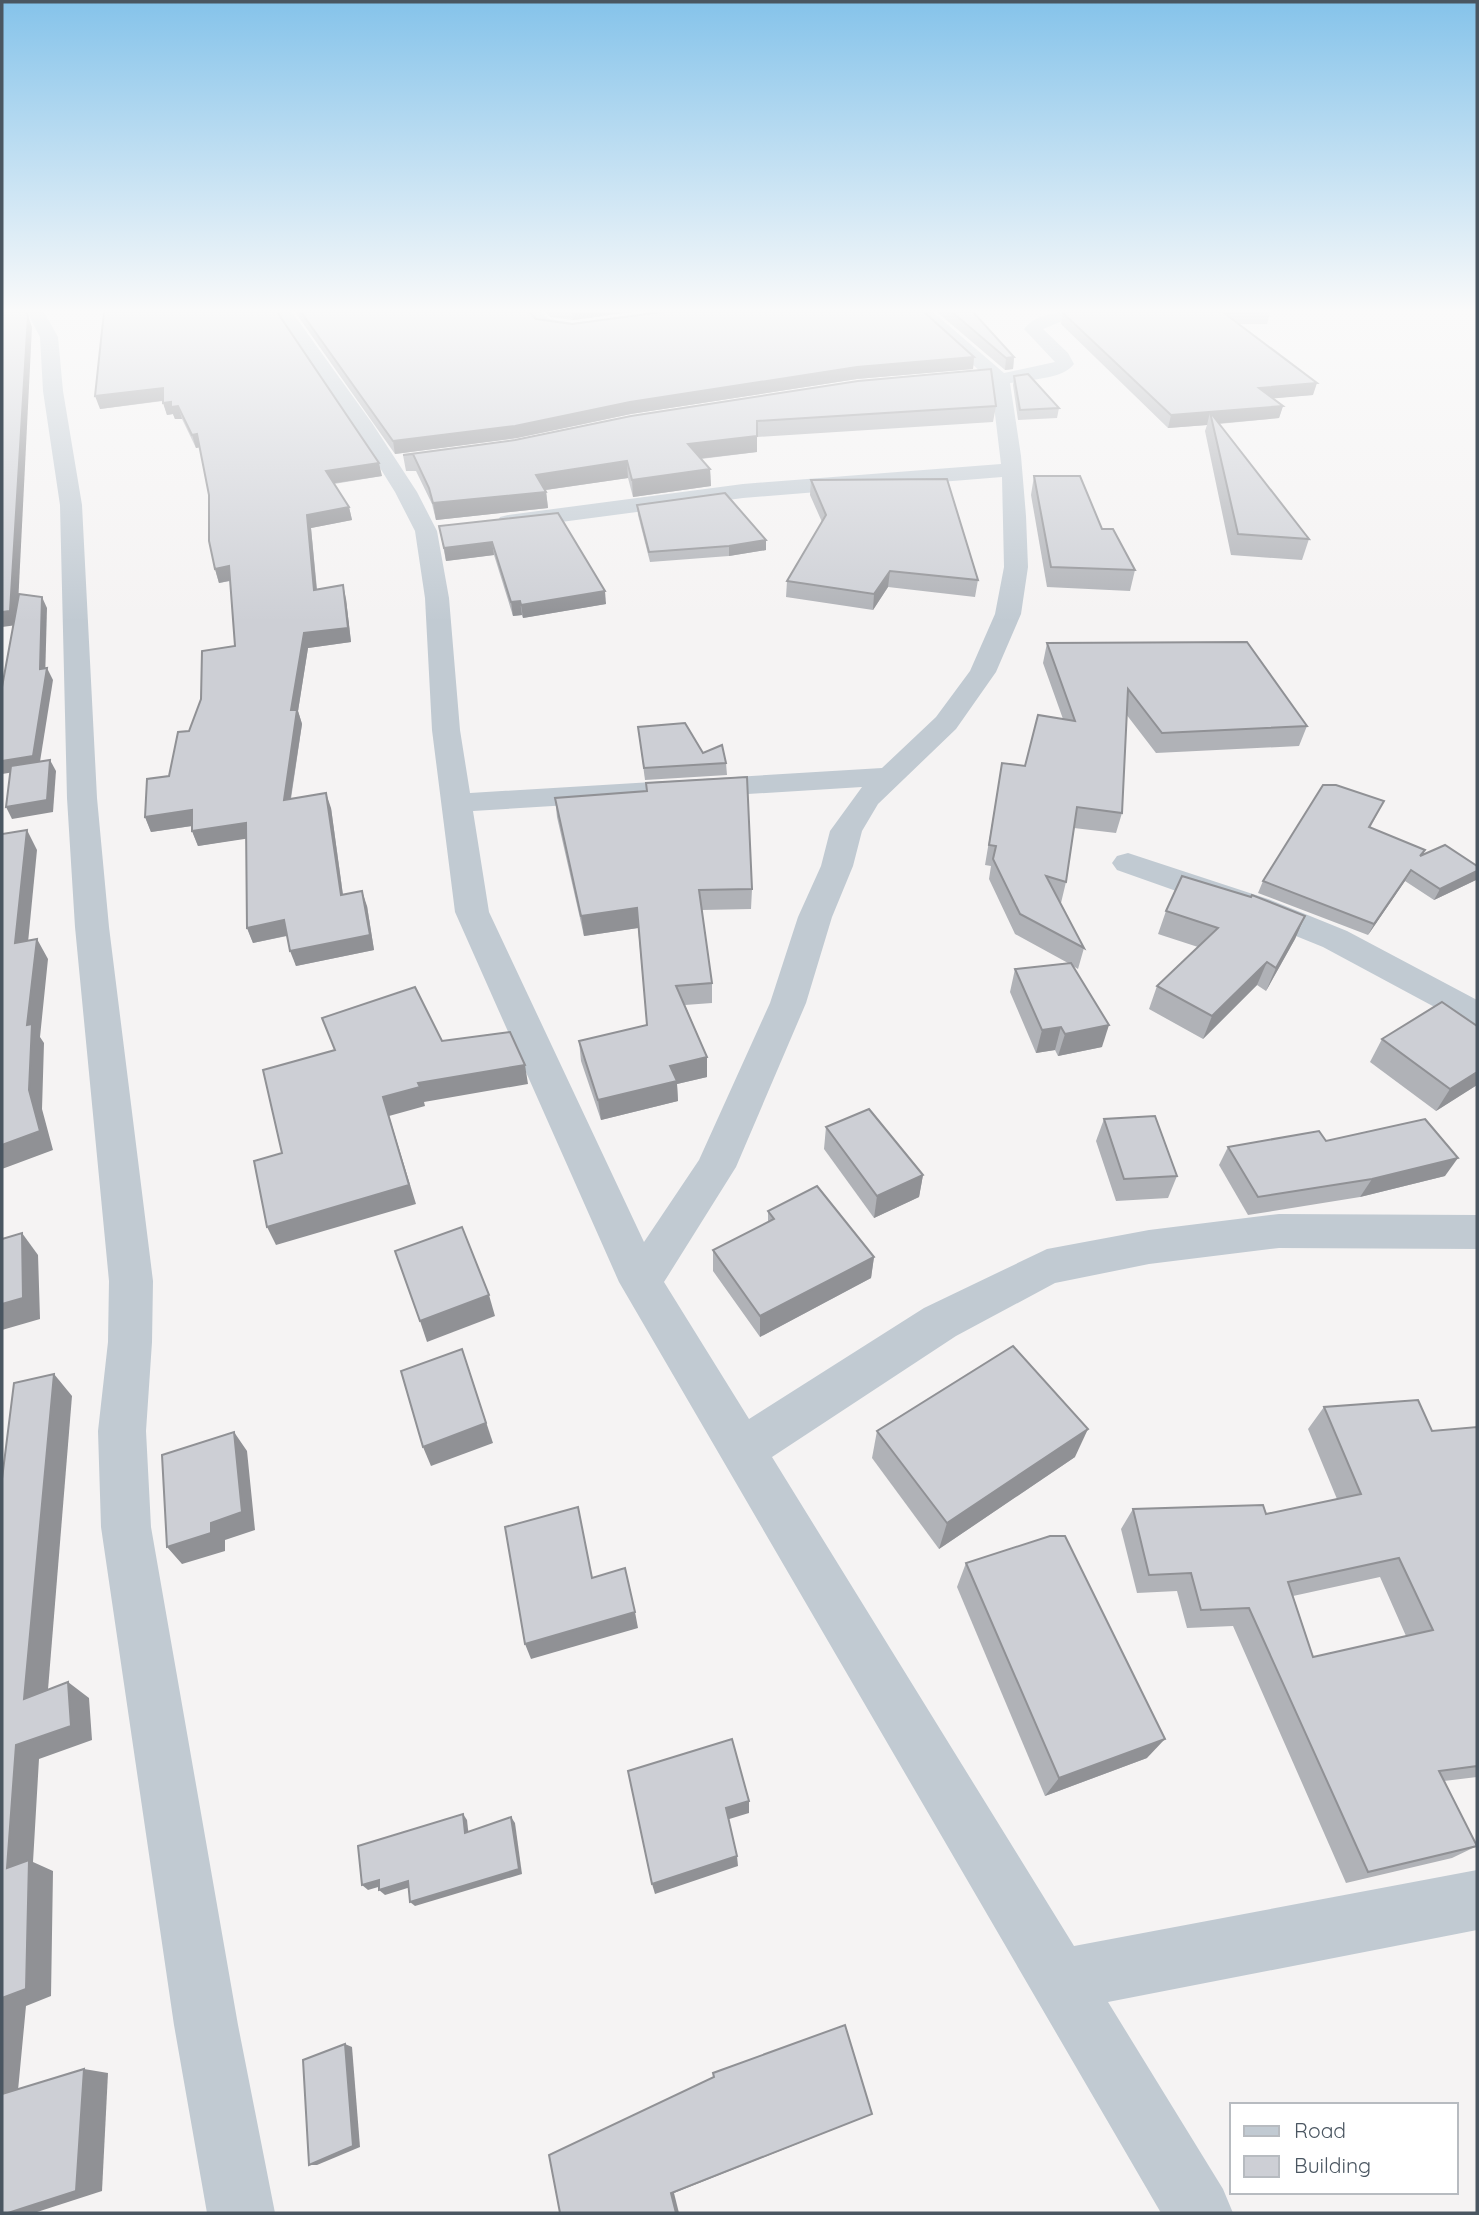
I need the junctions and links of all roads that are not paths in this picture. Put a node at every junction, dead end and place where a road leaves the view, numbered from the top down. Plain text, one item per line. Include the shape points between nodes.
1 (57, 415) edge
2 (364, 415) edge
3 (1004, 415) edge
4 (1012, 470) junction
5 (491, 524) edge
6 (890, 776) junction
7 (457, 803) junction
8 (1128, 863) dead end
9 (1477, 1019) edge
10 (1477, 1232) edge
11 (641, 1282) junction
12 (742, 1450) junction
13 (1477, 1900) edge
14 (1059, 1980) junction
15 (241, 2213) edge
16 (1199, 2213) edge

1 - 15 street via 71,505 91,914 131,1282 122,1431 126,1527 205,2025
2 - 7 street via 401,462 439,530 437,598 446,730
3 - 4 street
4 - 5 street via 743,491
4 - 6 street via 1016,567 1008,614 983,672 946,723
6 - 7 street
6 - 11 street via 866,799 846,831 788,1003 716,1167
7 - 11 street via 472,912
8 - 9 street via 1335,939 1455,1002
10 - 12 street via 1279,1231 1149,1247 1046,1267 940,1322
11 - 12 street
12 - 14 street
13 - 14 street
14 - 16 street

